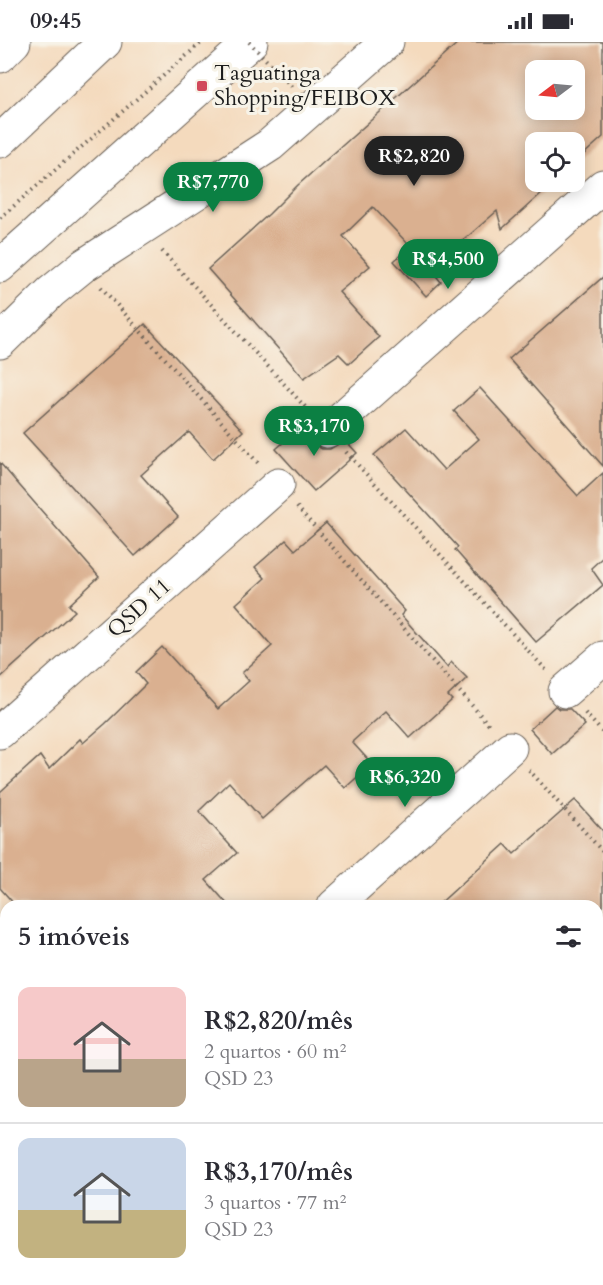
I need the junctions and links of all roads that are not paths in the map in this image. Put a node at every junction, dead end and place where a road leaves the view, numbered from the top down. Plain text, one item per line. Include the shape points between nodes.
1 (14, 42) edge
2 (105, 42) edge
3 (250, 42) edge
4 (387, 42) edge
5 (0, 56) edge
6 (0, 141) edge
7 (603, 186) edge
8 (0, 266) edge
9 (0, 342) edge
10 (327, 431) road end
11 (278, 485) road end
12 (603, 658) edge
13 (566, 691) road end
14 (0, 732) edge
15 (510, 748) road end
16 (341, 900) edge

1 - 5 main road
2 - 6 main road
3 - 8 main road
4 - 9 main road via 270,145 83,266
7 - 10 main road
11 - 14 main road, QSD 11
12 - 13 main road
15 - 16 main road

